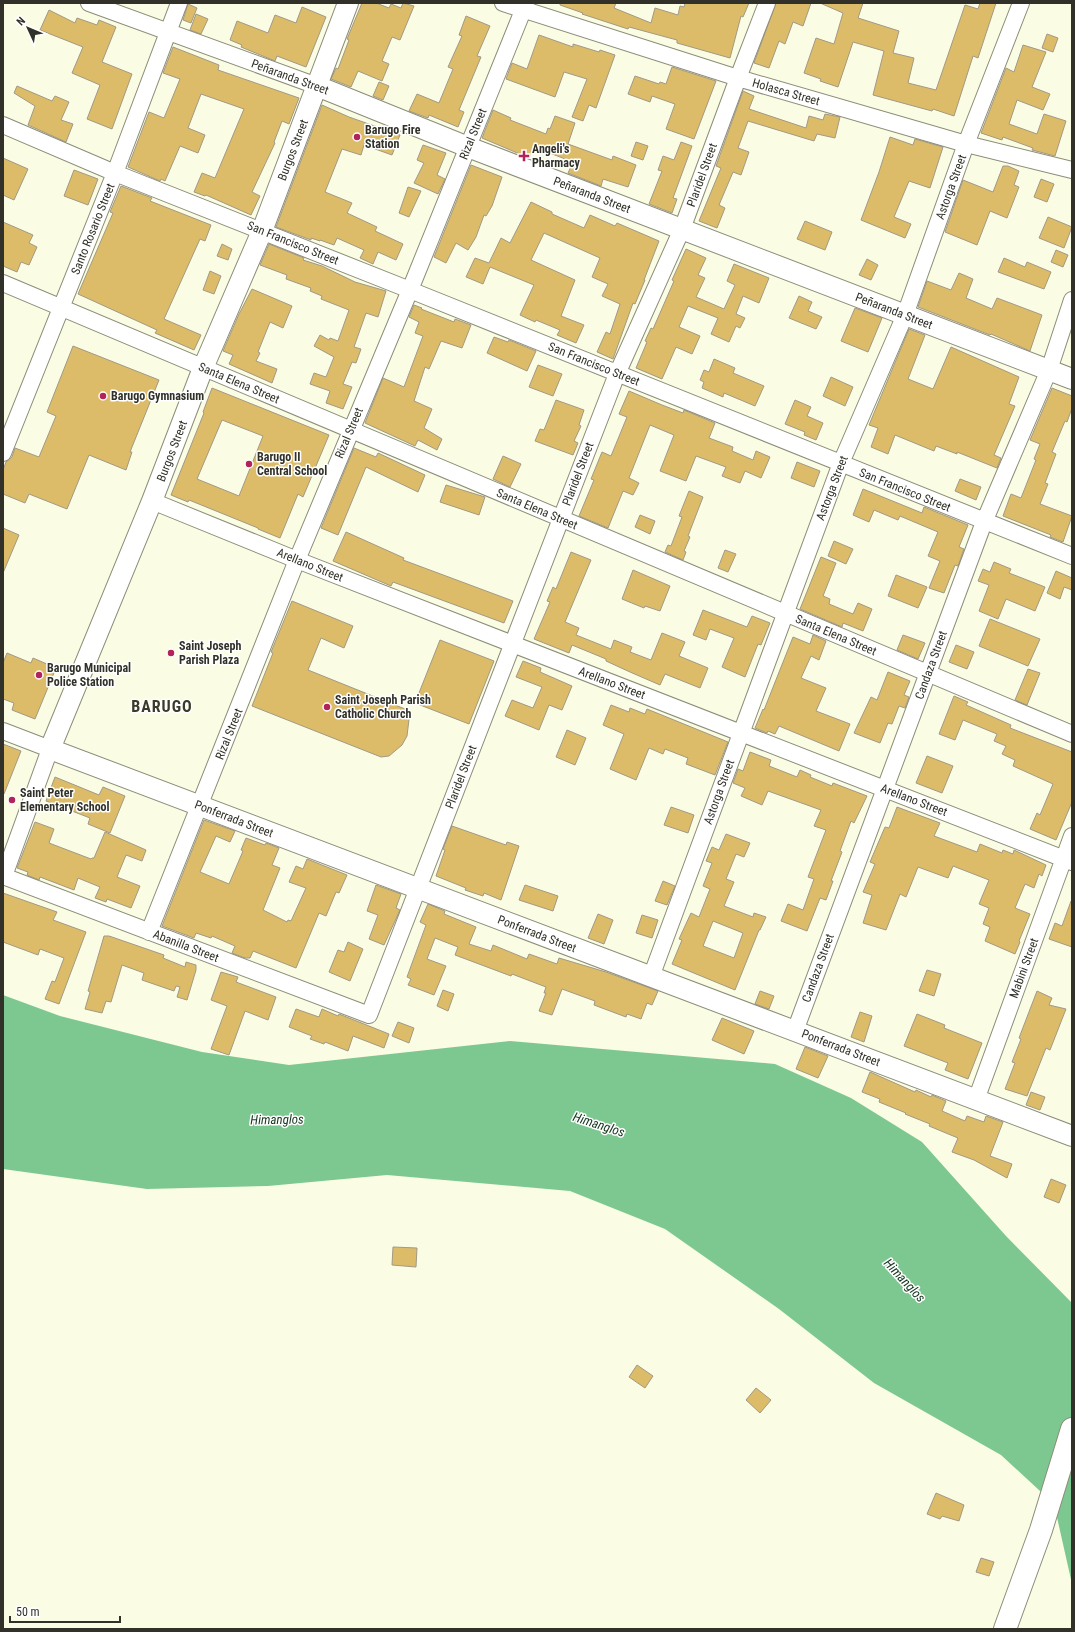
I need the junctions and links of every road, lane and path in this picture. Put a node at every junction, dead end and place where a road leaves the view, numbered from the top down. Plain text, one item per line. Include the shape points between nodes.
1 (89, 3) edge
2 (179, 3) edge
3 (348, 3) edge
4 (504, 3) edge
5 (767, 3) edge
6 (1021, 3) edge
7 (525, 6) edge
8 (169, 32) junction
9 (738, 78) junction
10 (317, 86) junction
11 (3, 125) edge
12 (966, 144) junction
13 (468, 147) junction
14 (1072, 170) edge
15 (115, 173) junction
16 (682, 229) junction
17 (262, 231) junction
18 (3, 283) edge
19 (410, 290) junction
20 (1072, 300) edge
21 (61, 309) junction
22 (905, 315) junction
23 (203, 368) junction
24 (1049, 370) junction
25 (617, 374) junction
26 (1072, 379) edge
27 (350, 430) junction
28 (3, 453) edge
29 (841, 463) junction
30 (152, 501) junction
31 (561, 519) junction
32 (984, 522) junction
33 (1072, 556) edge
34 (297, 560) junction
35 (786, 614) junction
36 (512, 644) junction
37 (928, 674) junction
38 (3, 731) edge
39 (741, 733) junction
40 (1072, 734) edge
41 (50, 749) junction
42 (885, 789) junction
43 (200, 806) junction
44 (1072, 836) edge
45 (1068, 860) edge
46 (4, 876) edge
47 (418, 888) junction
48 (149, 932) junction
49 (651, 977) junction
50 (369, 1015) joint
51 (795, 1031) junction
52 (976, 1100) junction
53 (1072, 1136) edge
54 (1072, 1429) edge
55 (1005, 1629) edge

1 - 8 street, Peñaranda Street
2 - 8 street, Santo Rosario Street
3 - 10 street, Burgos Street
4 - 7 street, Holasca Street
5 - 9 street, Plaridel Street
6 - 12 street, Astorga Street
7 - 9 street, Holasca Street
7 - 13 street, Rizal Street
8 - 10 street, Peñaranda Street
8 - 15 street, Santo Rosario Street
9 - 12 street, Holasca Street
9 - 16 street, Plaridel Street
10 - 13 street, Peñaranda Street
10 - 17 street, Burgos Street
11 - 15 street, San Francisco Street
12 - 14 street, Holasca Street
12 - 22 street, Astorga Street
13 - 16 street, Peñaranda Street
13 - 19 street, Rizal Street
15 - 17 street, San Francisco Street
15 - 21 street, Santo Rosario Street
16 - 22 street, Peñaranda Street
16 - 25 street, Plaridel Street
17 - 19 street, San Francisco Street
17 - 23 street, Burgos Street
18 - 21 street, Santa Elena Street
19 - 25 street, San Francisco Street
19 - 27 street, Rizal Street
20 - 24 street, Candaza Street
21 - 23 street, Santa Elena Street
21 - 28 street, Santo Rosario Street
22 - 24 street, Peñaranda Street
22 - 29 street, Astorga Street
23 - 27 street, Santa Elena Street
23 - 30 street, Burgos Street
24 - 26 street, Peñaranda Street
24 - 32 street, Candaza Street
25 - 29 street, San Francisco Street
25 - 31 street, Plaridel Street
27 - 31 street, Santa Elena Street
27 - 34 street, Rizal Street
29 - 32 street, San Francisco Street
29 - 35 street, Astorga Street
30 - 34 street, Arellano Street
30 - 41 street, Burgos Street
31 - 35 street, Santa Elena Street
31 - 36 street, Plaridel Street
32 - 33 street, San Francisco Street
32 - 37 street, Candaza Street
34 - 36 street, Arellano Street
34 - 43 street, Rizal Street
35 - 37 street, Santa Elena Street
35 - 39 street, Astorga Street
36 - 39 street, Arellano Street
36 - 47 street, Plaridel Street
37 - 40 street, Santa Elena Street
37 - 42 street, Candaza Street
38 - 41 street, Ponferrada Street
39 - 42 street, Arellano Street
39 - 49 street, Astorga Street
41 - 43 street, Ponferrada Street
41 - 46 street, Burgos Street
42 - 45 street, Arellano Street
42 - 51 street, Candaza Street
43 - 47 street, Ponferrada Street
43 - 48 street, Rizal Street
44 - 45 street, Mabini Street
45 - 52 street, Mabini Street
46 - 48 street, Abanilla Street
47 - 49 street, Ponferrada Street
47 - 50 street, Plaridel Street
48 - 50 street, Abanilla Street
49 - 51 street, Ponferrada Street
51 - 52 street, Ponferrada Street
52 - 53 street, Ponferrada Street
54 - 55 main road via 1041,1530

